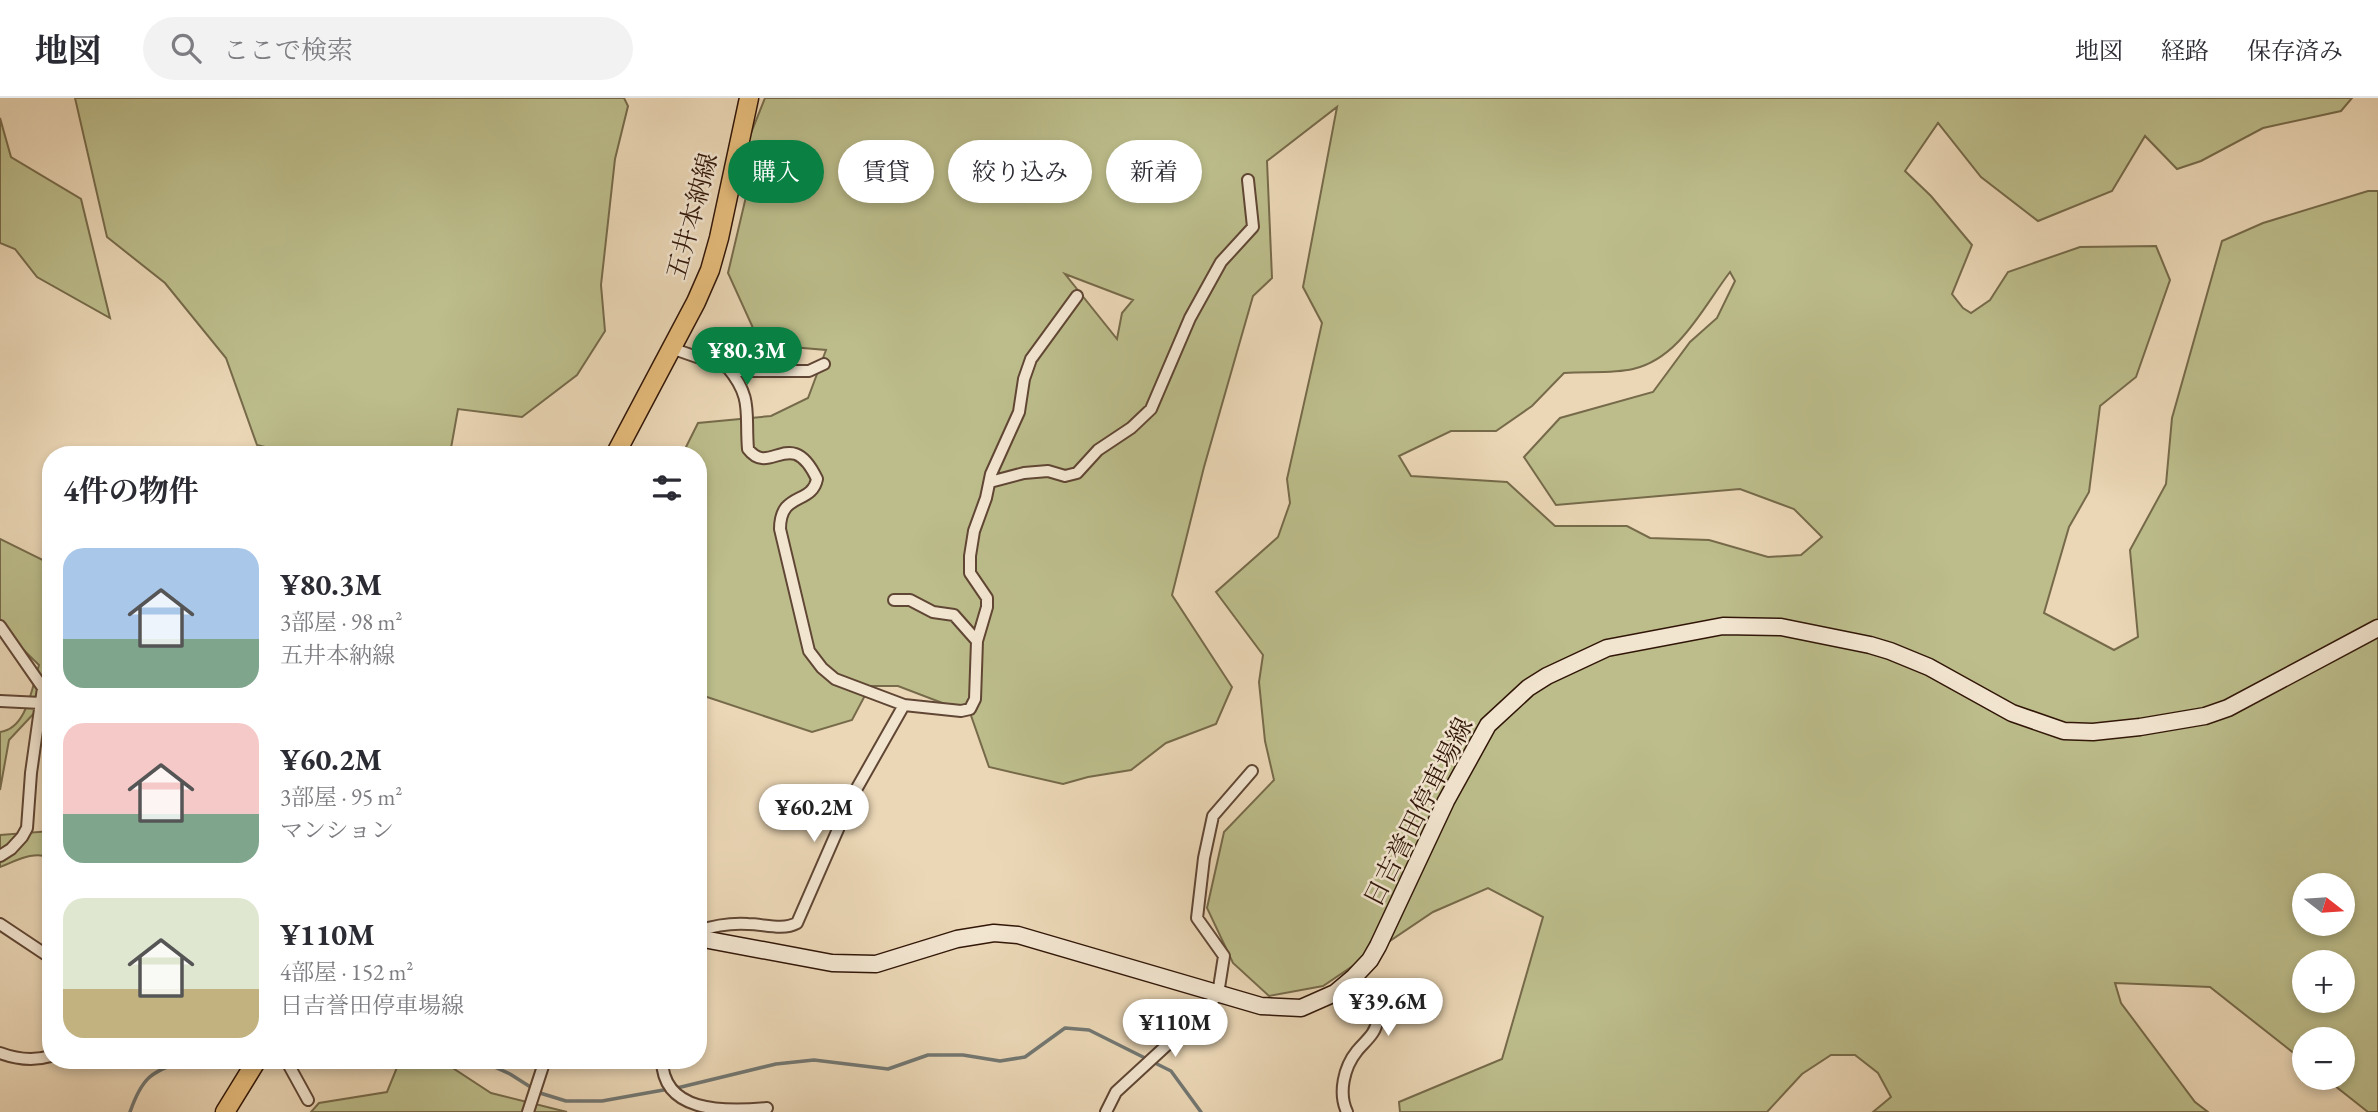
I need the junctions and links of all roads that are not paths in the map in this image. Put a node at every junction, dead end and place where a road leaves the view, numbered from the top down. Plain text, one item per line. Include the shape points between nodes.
1 (748, 98) edge
2 (1248, 180) dead end
3 (1077, 296) dead end
4 (671, 348) junction
5 (824, 364) dead end
6 (728, 368) junction
7 (620, 446) edge
8 (990, 482) junction
9 (894, 600) dead end
10 (0, 626) edge
11 (2378, 628) edge
12 (4, 636) edge
13 (977, 641) junction
14 (42, 687) edge
15 (42, 696) edge
16 (0, 701) edge
17 (41, 703) junction
18 (904, 705) junction
19 (1252, 771) dead end
20 (0, 856) edge
21 (0, 924) edge
22 (707, 930) edge
23 (707, 940) edge
24 (42, 952) edge
25 (1354, 978) junction
26 (1218, 994) junction
27 (0, 1053) edge
28 (42, 1059) edge
29 (251, 1069) edge
30 (291, 1069) edge
31 (542, 1069) edge
32 (662, 1069) edge
33 (308, 1100) dead end
34 (767, 1108) dead end
35 (225, 1112) edge
36 (528, 1112) edge
37 (1106, 1112) edge
38 (1347, 1112) edge

1 - 4 main road, 五井本納線 via 710,270
2 - 8 street via 1253,227 1221,262 1190,318 1152,409 1098,450 1077,473 1024,473
3 - 8 street via 1031,359 1019,412
4 - 6 street
4 - 7 main road, 五井本納線
5 - 6 street via 809,371
6 - 18 street via 746,396 751,454 768,458 802,455 817,479 812,491 780,516 809,651 835,679
8 - 13 street via 970,556 970,573 987,598
9 - 13 street via 910,600 933,612 954,615
10 - 12 street
11 - 25 main road, 日吉誉田停車場線 via 2228,708 2205,716 2093,733 2064,731 2012,713 1890,651 1781,627 1723,626 1607,648 1528,688 1488,725 1446,801 1378,946
12 - 14 street
13 - 18 street via 975,699 970,709
15 - 17 street
16 - 17 street
17 - 20 street via 27,828
18 - 22 street via 853,795 797,923 791,927 746,923
19 - 26 street via 1213,817 1204,858 1198,918 1224,956
21 - 24 street
23 - 26 main road, 日吉誉田停車場線 via 832,962 876,964 957,939 994,933 1018,935
25 - 26 main road, 日吉誉田停車場線 via 1335,993 1301,1008 1261,1006
25 - 38 street via 1377,1022 1346,1072 1342,1095
26 - 37 street via 1116,1092
27 - 28 street
29 - 35 main road
30 - 33 street
31 - 36 street
32 - 34 street via 668,1091 683,1107 698,1111

